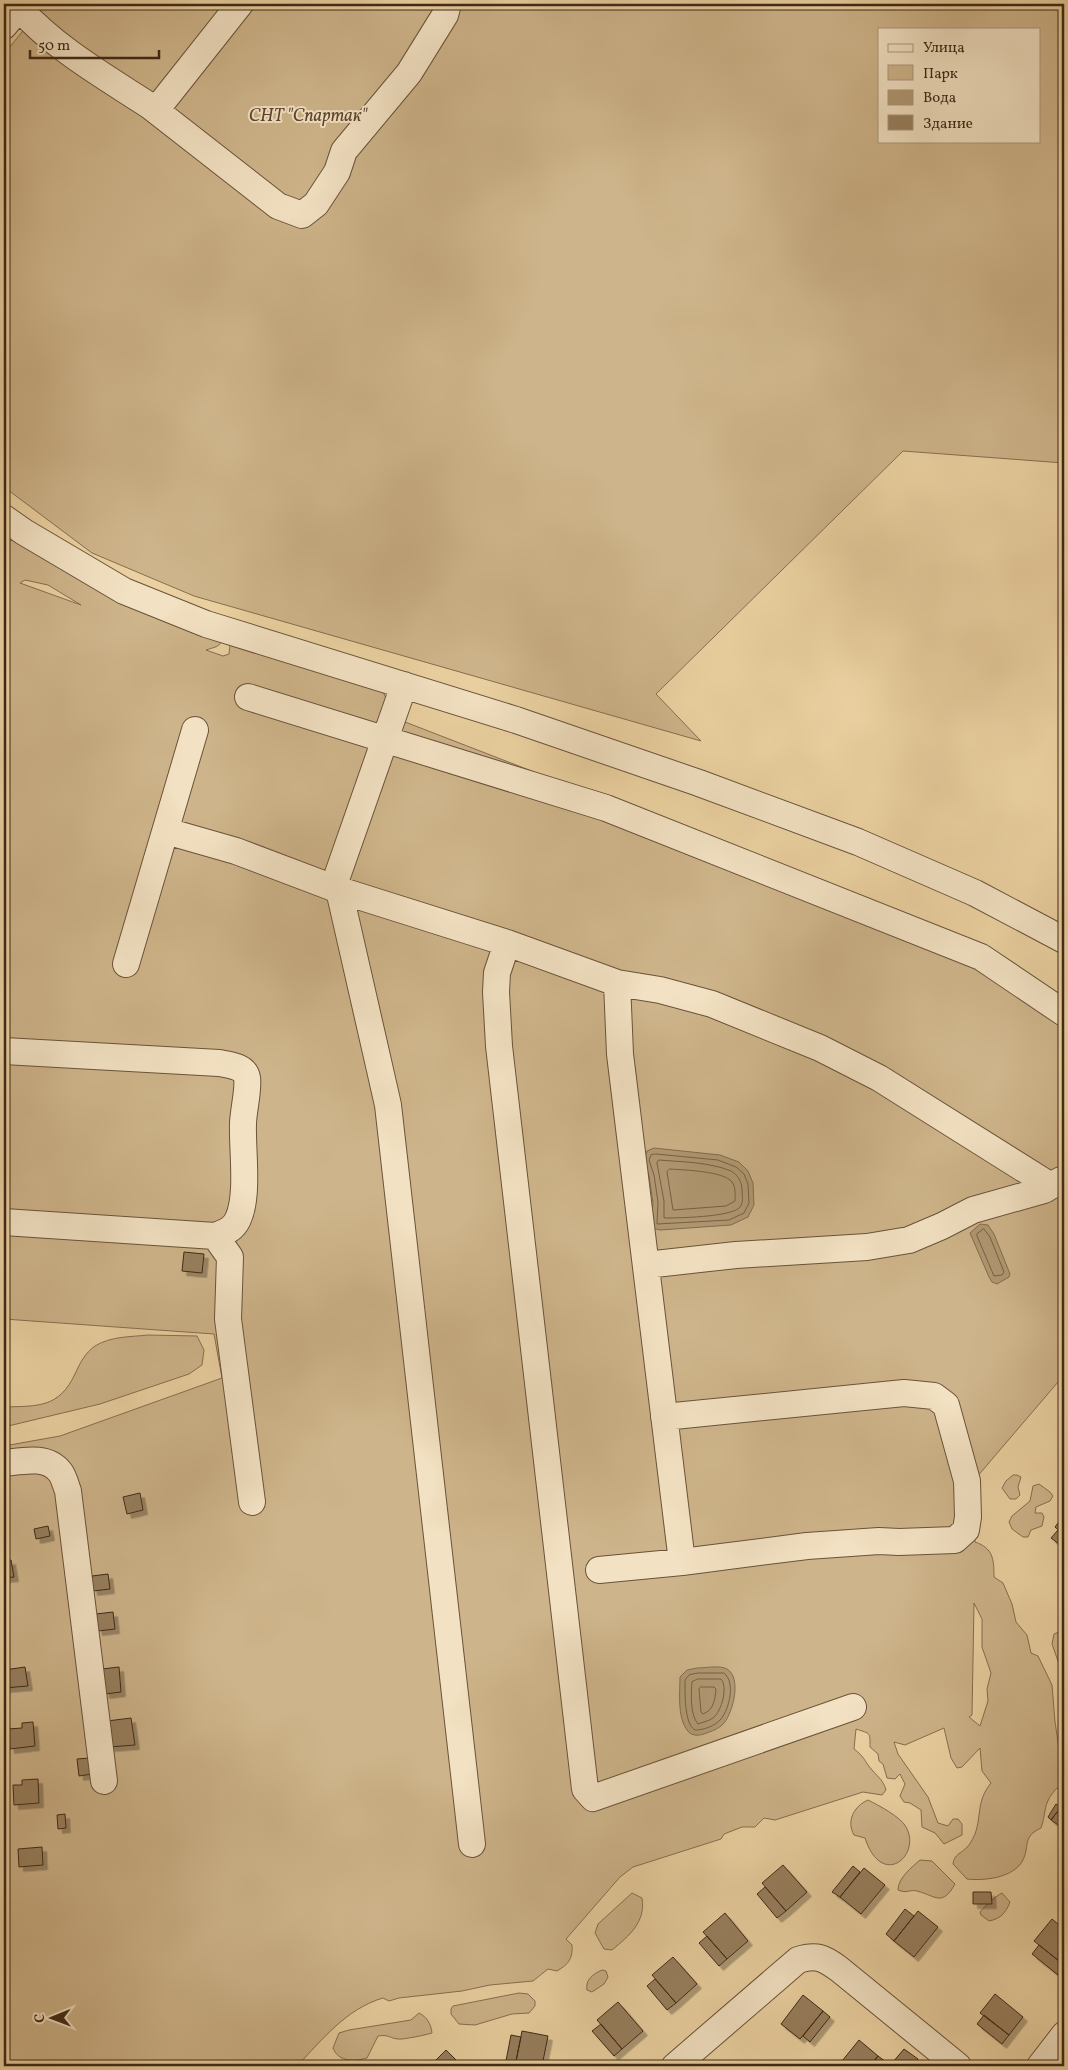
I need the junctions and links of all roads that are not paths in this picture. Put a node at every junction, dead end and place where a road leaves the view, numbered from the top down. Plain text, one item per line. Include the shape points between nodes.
1 (240, 4) edge
2 (448, 4) edge
3 (14, 13) edge
4 (150, 106) junction
5 (6, 527) edge
6 (404, 685) junction
7 (248, 697) dead end
8 (195, 730) dead end
9 (385, 739) junction
10 (166, 831) junction
11 (336, 889) junction
12 (1064, 940) edge
13 (507, 943) junction
14 (126, 964) dead end
15 (617, 983) junction
16 (1064, 1013) edge
17 (4, 1051) edge
18 (1058, 1182) edge
19 (4, 1222) edge
20 (215, 1236) junction
21 (646, 1265) junction
22 (664, 1417) junction
23 (4, 1463) edge
24 (252, 1502) dead end
25 (682, 1562) junction
26 (599, 1570) dead end
27 (854, 1707) dead end
28 (104, 1781) dead end
29 (472, 1844) dead end
30 (1064, 2035) edge
31 (675, 2066) edge
32 (958, 2066) edge
33 (1040, 2066) edge

1 - 4 street via 160,105
2 - 4 street via 445,15 409,73 344,151 337,172 316,204 302,215 278,206
3 - 4 street via 33,23 72,56
5 - 6 street via 124,591 206,624
6 - 9 street
6 - 12 street via 534,726 858,842 975,893
7 - 9 street
8 - 10 street
9 - 11 street
9 - 16 street via 606,808 892,920 981,957
10 - 11 street via 236,851
10 - 14 street
11 - 13 street
11 - 29 street via 388,1105
13 - 15 street
13 - 27 street via 497,973 499,1046 585,1789 593,1798
15 - 18 street via 712,1004 820,1048 879,1078
15 - 21 street via 620,1054
17 - 20 street via 219,1063 242,1070 247,1078 243,1124 244,1187 239,1218 231,1230
18 - 21 street via 1044,1190 973,1210 909,1240 867,1247
19 - 20 street
20 - 24 street via 230,1257 228,1319
21 - 22 street
22 - 25 street
22 - 25 street via 904,1393 934,1396 946,1405 967,1481 966,1530 955,1540 807,1546
23 - 28 street via 36,1460 50,1464 61,1473 68,1491
25 - 26 street
30 - 33 street
31 - 32 street via 798,1960 810,1956 825,1959 839,1969

